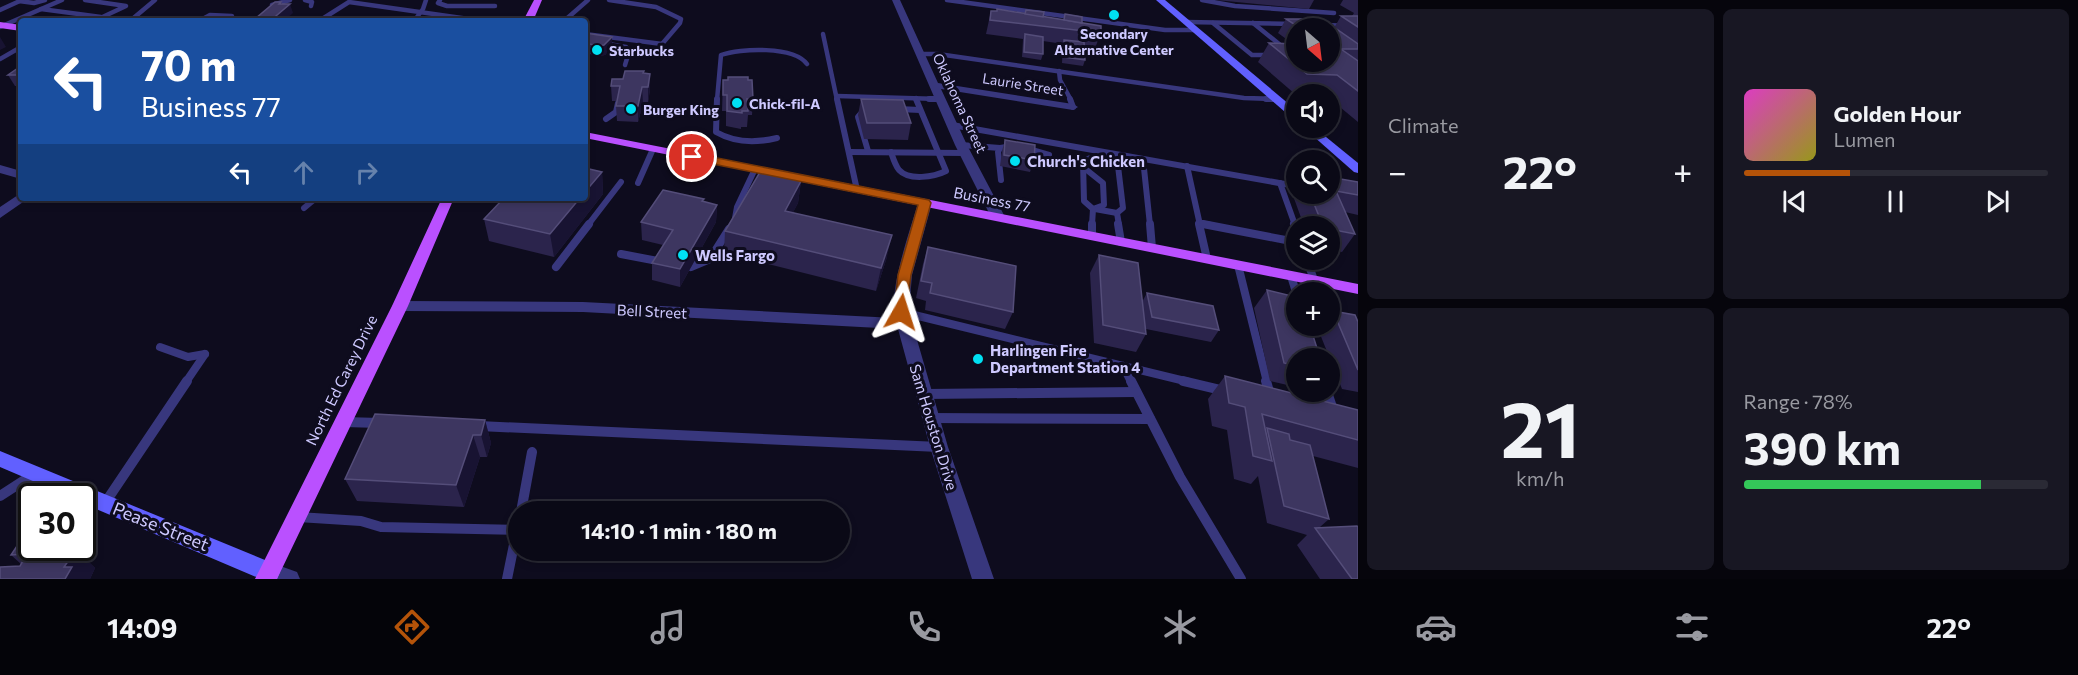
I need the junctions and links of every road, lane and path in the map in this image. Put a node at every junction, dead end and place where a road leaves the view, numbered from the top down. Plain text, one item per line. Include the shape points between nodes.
1 (45, 0) edge
2 (62, 0) edge
3 (85, 0) edge
4 (156, 0) edge
5 (290, 0) edge
6 (305, 0) edge
7 (426, 0) edge
8 (440, 0) edge
9 (446, 0) edge
10 (460, 0) edge
11 (498, 0) edge
12 (538, 0) edge
13 (588, 0) edge
14 (609, 0) edge
15 (896, 0) edge
16 (947, 0) edge
17 (1160, 0) edge
18 (1202, 0) edge
19 (21, 1) edge
20 (356, 3) junction
21 (452, 3) edge
22 (311, 6) dead end
23 (495, 6) junction
24 (41, 9) junction
25 (0, 10) edge
26 (266, 10) edge
27 (421, 12) junction
28 (491, 13) dead end
29 (1334, 13) dead end
30 (102, 17) joint
31 (20, 18) edge
32 (134, 18) edge
33 (204, 18) edge
34 (230, 18) edge
35 (325, 18) edge
36 (333, 18) edge
37 (416, 18) edge
38 (462, 18) edge
39 (531, 18) edge
40 (567, 18) edge
41 (18, 19) edge
42 (1186, 22) junction
43 (1213, 23) junction
44 (1252, 23) junction
45 (1286, 24) edge
46 (1, 26) edge
47 (1340, 26) edge
48 (1358, 26) edge
49 (18, 28) edge
50 (1195, 30) junction
51 (588, 34) edge
52 (823, 34) dead end
53 (588, 41) edge
54 (18, 49) edge
55 (1286, 50) edge
56 (921, 54) junction
57 (1282, 55) edge
58 (0, 59) edge
59 (807, 64) dead end
60 (625, 65) dead end
61 (1059, 71) junction
62 (934, 85) junction
63 (837, 96) junction
64 (916, 98) junction
65 (940, 99) junction
66 (1276, 99) junction
67 (619, 101) edge
68 (1072, 107) joint
69 (1286, 108) edge
70 (870, 109) edge
71 (893, 109) edge
72 (921, 110) junction
73 (606, 119) dead end
74 (952, 125) junction
75 (588, 136) edge
76 (777, 138) dead end
77 (1321, 138) edge
78 (963, 148) junction
79 (1000, 148) junction
80 (653, 149) junction
81 (868, 151) junction
82 (849, 152) junction
83 (891, 152) junction
84 (938, 152) junction
85 (1049, 155) dead end
86 (1143, 159) junction
87 (1187, 166) junction
88 (1083, 167) junction
89 (0, 169) edge
90 (755, 169) junction
91 (1358, 169) edge
92 (18, 174) edge
93 (1001, 180) dead end
94 (621, 182) dead end
95 (638, 183) dead end
96 (1280, 183) junction
97 (1286, 184) edge
98 (857, 190) junction
99 (18, 199) edge
100 (312, 201) edge
101 (447, 201) edge
102 (925, 203) junction
103 (304, 208) dead end
104 (1093, 209) junction
105 (1117, 213) junction
106 (0, 214) edge
107 (1292, 216) edge
108 (998, 217) junction
109 (1200, 223) junction
110 (1092, 236) junction
111 (1286, 240) edge
112 (1122, 242) junction
113 (1152, 248) junction
114 (621, 254) dead end
115 (1207, 259) junction
116 (663, 262) edge
117 (1238, 265) junction
118 (556, 267) dead end
119 (691, 267) edge
120 (1310, 270) edge
121 (1291, 276) junction
122 (1314, 280) junction
123 (1293, 282) edge
124 (1358, 289) edge
125 (400, 306) junction
126 (902, 318) junction
127 (160, 347) dead end
128 (1123, 366) junction
129 (1136, 392) junction
130 (1233, 393) edge
131 (923, 394) junction
132 (1262, 400) edge
133 (1330, 402) edge
134 (1325, 416) edge
135 (930, 418) junction
136 (1150, 419) junction
137 (344, 422) junction
138 (392, 423) edge
139 (464, 425) edge
140 (939, 447) junction
141 (532, 452) dead end
142 (0, 459) edge
143 (34, 474) junction
144 (0, 496) edge
145 (523, 501) edge
146 (105, 502) junction
147 (297, 517) junction
148 (508, 525) edge
149 (511, 561) edge
150 (275, 577) edge
151 (507, 579) edge
152 (983, 579) edge
153 (1241, 579) edge

1 - 19 lane
2 - 24 lane
3 - 30 lane via 126,6
4 - 32 lane
5 - 26 lane
6 - 22 lane via 312,2
7 - 27 lane
8 - 21 lane via 438,3
9 - 21 lane
10 - 21 lane
11 - 23 lane
12 - 39 main road
13 - 40 lane
14 - 51 lane via 662,8 675,13 680,23 662,44
15 - 56 street, Oklahoma Street
16 - 50 lane via 1166,30
17 - 42 street
18 - 29 lane
19 - 25 lane
20 - 27 lane
20 - 35 lane via 342,4
20 - 36 lane via 350,3
21 - 23 lane
23 - 28 lane
24 - 30 lane
24 - 31 lane
27 - 37 lane
27 - 38 lane
33 - 34 lane
41 - 46 lane
42 - 43 lane
42 - 50 street
43 - 44 lane
43 - 57 lane via 1252,55
44 - 45 lane
44 - 55 lane
46 - 49 main road
47 - 48 lane
50 - 66 street
52 - 63 lane
53 - 60 lane via 626,47
54 - 58 lane
56 - 61 lane
56 - 62 street, Oklahoma Street
59 - 76 lane via 800,56 785,53 732,52 721,56 716,132 746,141
61 - 66 lane via 1244,98
61 - 68 lane
62 - 65 street, Oklahoma Street
62 - 68 street, Laurie Street
63 - 64 lane
63 - 82 lane
64 - 65 lane
64 - 72 lane
65 - 74 street, Oklahoma Street
66 - 69 street
67 - 73 lane via 616,112
70 - 81 lane via 860,112 858,117
71 - 72 lane
72 - 84 lane
74 - 78 street, Oklahoma Street
74 - 86 lane
75 - 80 main road, Business 77
77 - 91 street
78 - 79 lane
78 - 84 lane
78 - 108 street, Oklahoma Street
79 - 85 lane via 1016,146
79 - 93 lane
80 - 90 main road, Business 77
80 - 95 lane
81 - 82 lane
81 - 83 lane
82 - 98 lane
83 - 84 lane
83 - 84 lane via 899,171 936,175 946,171
86 - 87 lane
86 - 113 lane
87 - 96 lane
87 - 109 lane
88 - 104 lane via 1084,201
88 - 104 lane via 1102,183 1104,205
88 - 105 lane via 1087,158 1094,156 1118,166 1122,208
89 - 92 street
90 - 98 main road, Business 77
90 - 119 lane via 712,261
94 - 118 lane
96 - 97 lane
96 - 107 lane
98 - 102 main road, Business 77
99 - 106 street
100 - 103 lane
101 - 125 main road, North Ed Carey Drive
102 - 108 main road, Business 77
102 - 126 street, Sam Houston Drive via 904,275
104 - 105 lane
104 - 110 lane
105 - 112 lane
108 - 110 main road, Business 77
109 - 111 lane
109 - 115 lane
110 - 112 main road, Business 77
112 - 113 main road, Business 77
113 - 115 main road, Business 77
114 - 116 lane
115 - 117 main road, Business 77
117 - 121 main road, Business 77
117 - 132 lane via 1272,402
120 - 122 lane
121 - 122 main road, Business 77
121 - 123 lane
122 - 124 main road, Business 77
125 - 126 street, Bell Street via 584,307
125 - 137 main road, North Ed Carey Drive
126 - 128 lane
126 - 131 street, Sam Houston Drive
127 - 146 lane via 188,357 205,354
128 - 129 lane
128 - 130 lane
129 - 131 lane
129 - 136 lane
131 - 135 street, Sam Houston Drive
133 - 134 lane via 1335,418
135 - 136 lane
135 - 140 street, Sam Houston Drive
136 - 153 lane
137 - 138 lane
137 - 147 main road, North Ed Carey Drive
139 - 140 lane
140 - 152 street, Sam Houston Drive
141 - 145 lane
142 - 143 street, Pease Street
143 - 144 lane
143 - 146 street, Pease Street
146 - 150 street, Pease Street
147 - 148 lane via 361,520 381,527
147 - 150 main road, North Ed Carey Drive
149 - 151 lane

